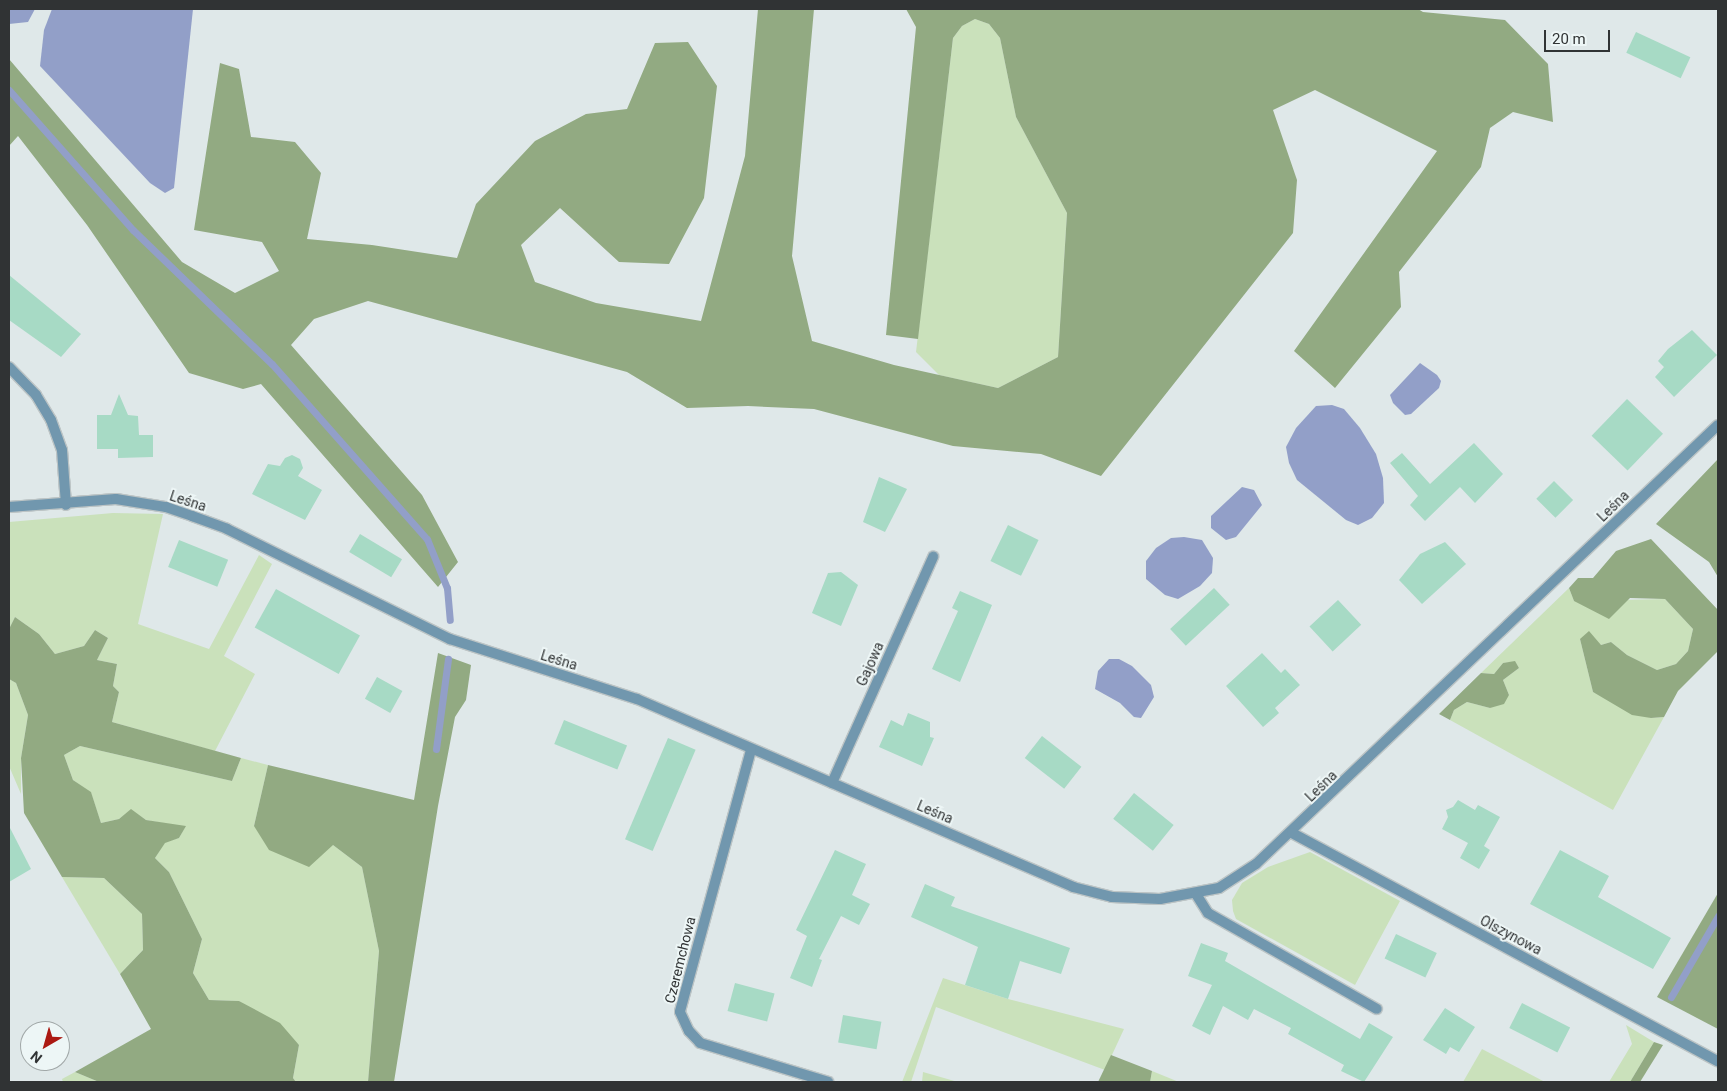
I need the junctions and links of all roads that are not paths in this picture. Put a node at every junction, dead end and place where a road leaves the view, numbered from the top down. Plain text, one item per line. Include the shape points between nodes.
1 (9, 367) edge
2 (1718, 424) edge
3 (66, 505) junction
4 (9, 507) edge
5 (933, 557) dead end
6 (751, 750) junction
7 (832, 783) junction
8 (1292, 833) junction
9 (1196, 894) junction
10 (1377, 1009) dead end
11 (1718, 1061) edge
12 (828, 1082) edge

1 - 3 street via 36,395 51,420 62,450
2 - 8 street, Leśna
3 - 4 street, Leśna
3 - 6 street, Leśna via 116,498 166,507 192,516 227,529 450,639 637,699
5 - 7 street, Gajowa
6 - 7 street, Leśna
6 - 12 street, Czeremchowa via 680,1012 688,1031 700,1043
7 - 9 street, Leśna via 1090,893 1138,900
8 - 9 street, Leśna via 1256,864 1219,888
8 - 11 street, Olszynowa
9 - 10 street via 1208,913

